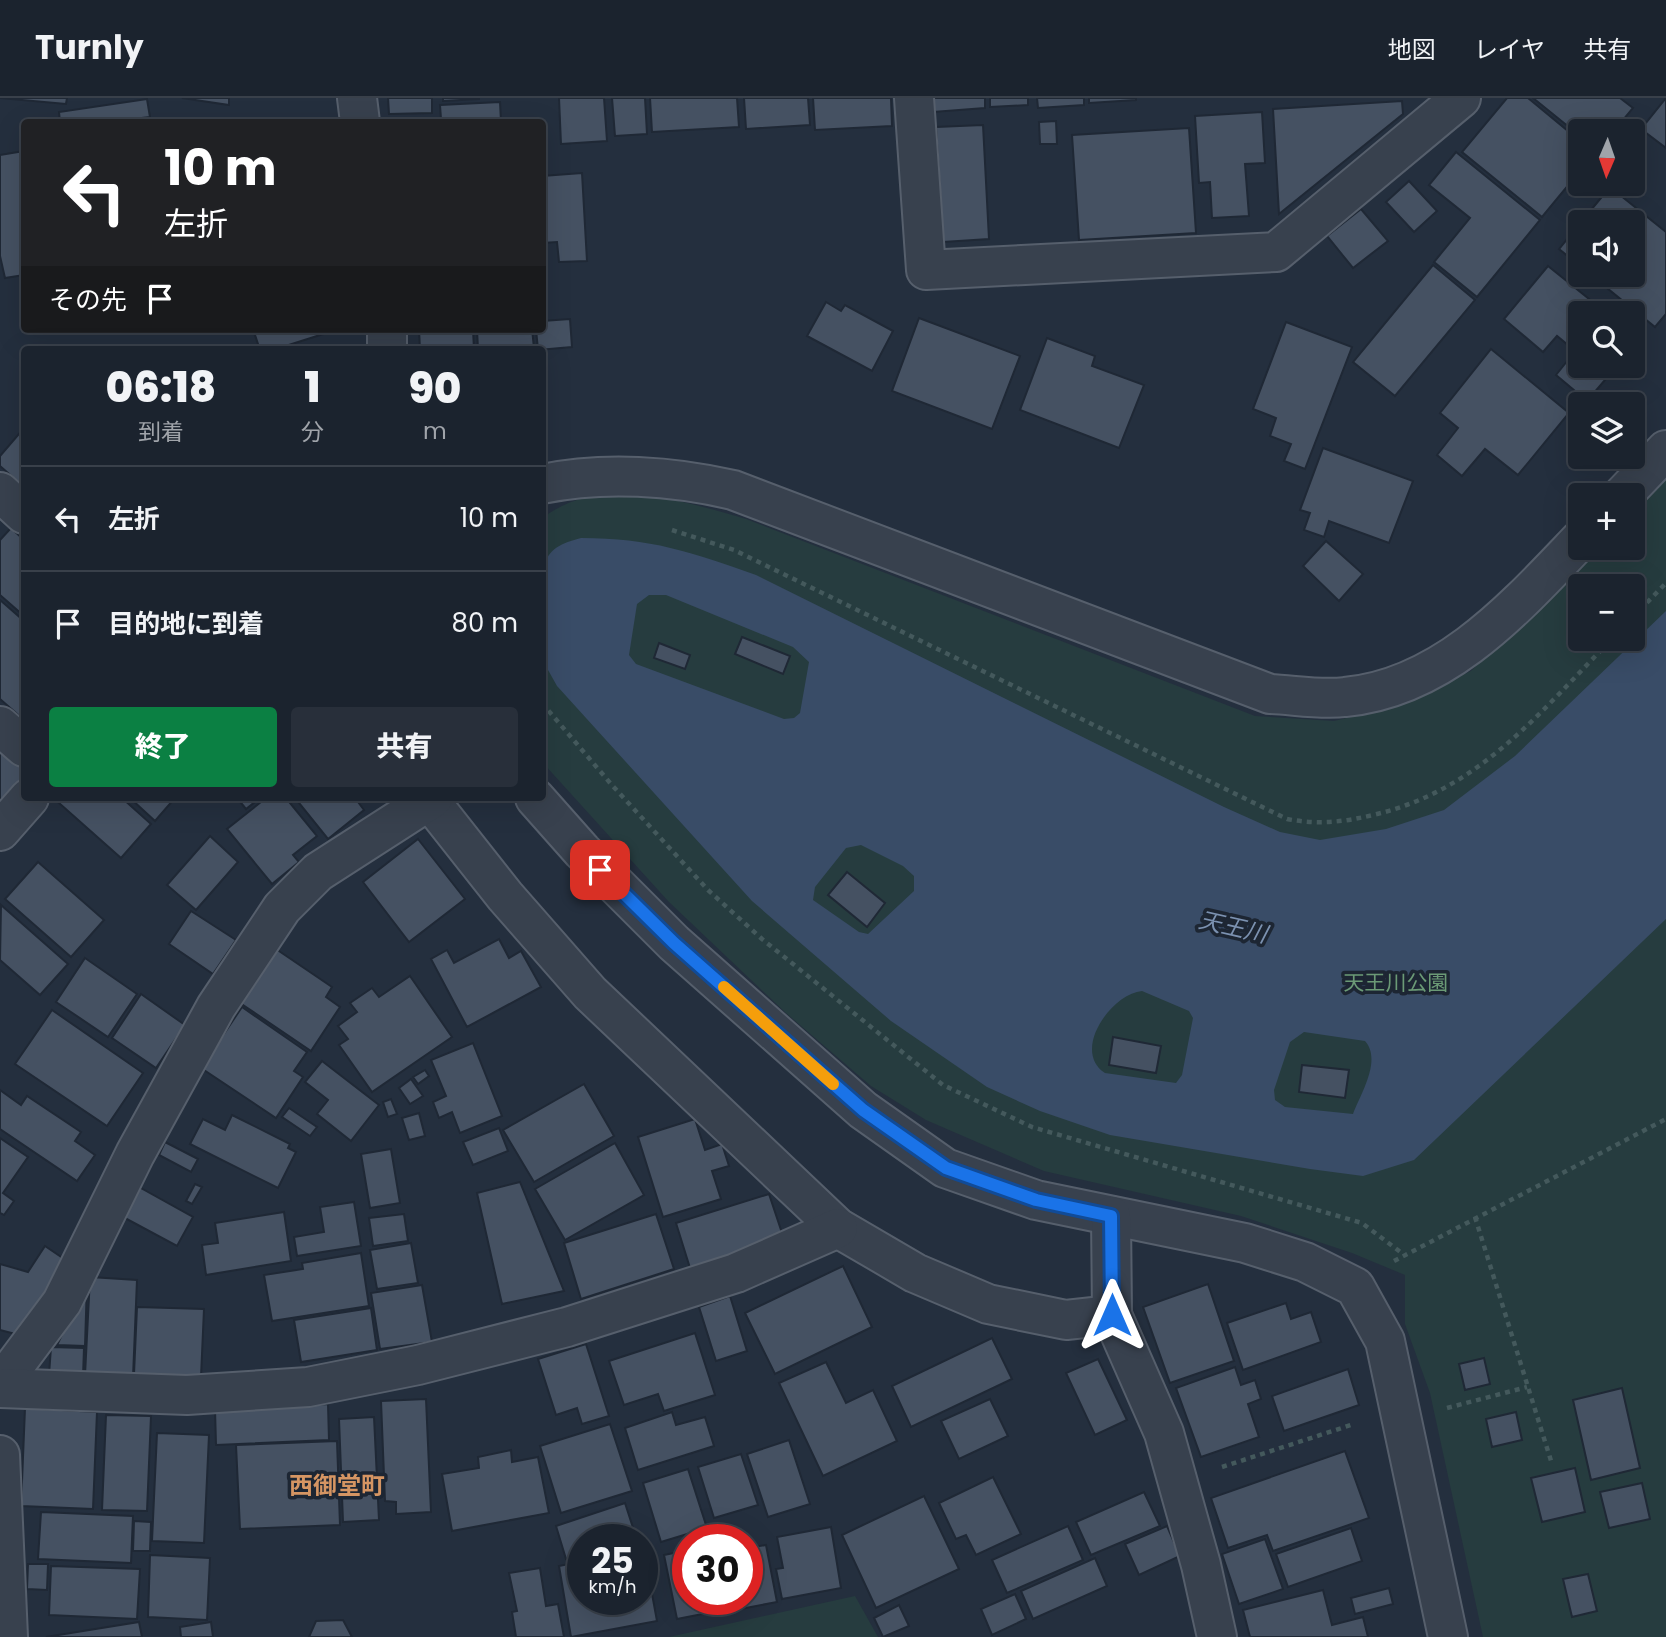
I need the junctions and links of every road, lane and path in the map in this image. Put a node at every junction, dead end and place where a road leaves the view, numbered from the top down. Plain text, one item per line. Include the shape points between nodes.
1 (357, 98) edge
2 (914, 98) edge
3 (1461, 98) edge
4 (360, 119) edge
5 (1666, 450) edge
6 (546, 483) edge
7 (1634, 483) edge
8 (0, 492) edge
9 (21, 511) edge
10 (668, 528) dead end
11 (1568, 553) edge
12 (1666, 583) edge
13 (1645, 605) edge
14 (1600, 651) edge
15 (546, 709) edge
16 (0, 726) edge
17 (21, 744) edge
18 (26, 801) edge
19 (429, 801) edge
20 (433, 801) edge
21 (538, 801) edge
22 (0, 831) edge
23 (1666, 1119) edge
24 (1111, 1216) junction
25 (1475, 1217) junction
26 (838, 1228) junction
27 (1403, 1255) junction
28 (1356, 1287) junction
29 (1112, 1315) junction
30 (0, 1386) edge
31 (1527, 1387) junction
32 (1403, 1414) junction
33 (0, 1455) edge
34 (1552, 1464) dead end
35 (1177, 1482) junction
36 (8, 1637) edge
37 (1217, 1637) edge
38 (1448, 1637) edge

1 - 4 street
2 - 3 street via 926,270 1276,252
5 - 7 street
6 - 11 street via 682,478 733,490 1270,694 1344,698 1396,687 1452,659 1528,595
8 - 9 street
10 - 14 path via 734,550 1287,819 1317,825 1412,805 1458,783 1508,745
12 - 13 path
15 - 27 path via 708,890 943,1085 1032,1126 1362,1223
16 - 17 street
18 - 22 street
19 - 30 street via 318,872 282,908 216,1007 135,1154 62,1302
20 - 26 street via 505,897 590,993
21 - 24 street via 674,943 863,1110 946,1168 1036,1200
23 - 25 path
24 - 28 street via 1245,1243 1305,1262
24 - 29 street
25 - 27 path
25 - 31 path
26 - 29 street via 915,1273 988,1304 1066,1320
26 - 30 street via 736,1273 566,1327 308,1387 187,1395
27 - 28 path
28 - 32 street via 1385,1341
29 - 35 street via 1164,1433
31 - 32 path
31 - 34 path
32 - 35 path
32 - 38 street
33 - 36 street
35 - 37 street

